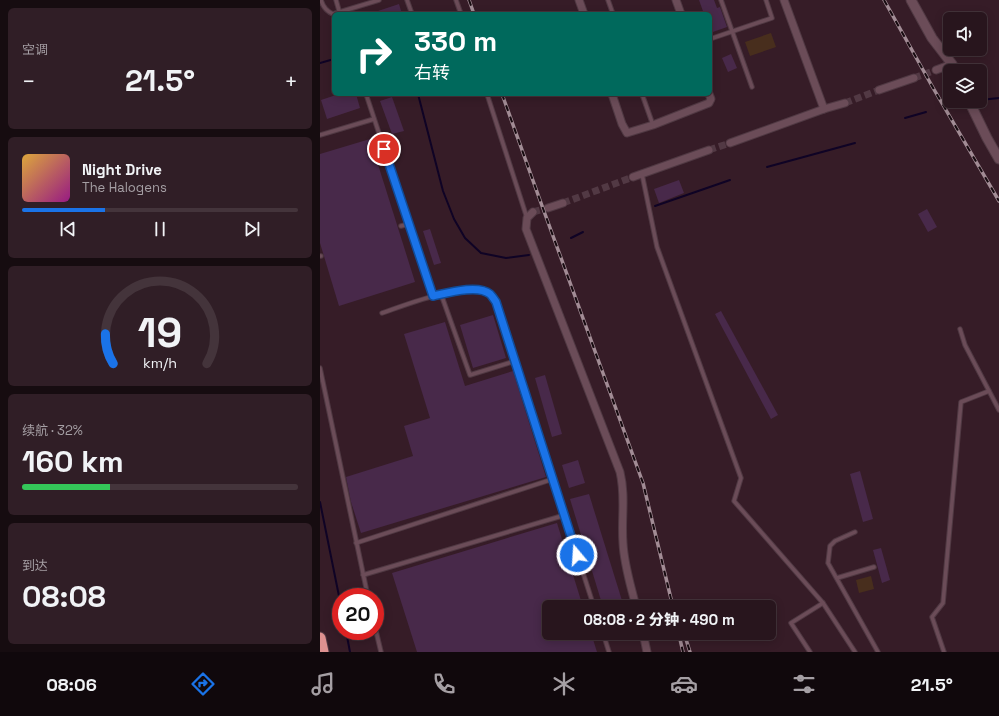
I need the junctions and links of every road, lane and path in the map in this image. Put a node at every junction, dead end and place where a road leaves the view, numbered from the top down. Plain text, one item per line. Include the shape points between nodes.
1 (321, 0) edge
2 (336, 0) edge
3 (379, 0) edge
4 (408, 0) edge
5 (456, 0) edge
6 (579, 0) edge
7 (608, 0) edge
8 (676, 0) edge
9 (722, 0) edge
10 (766, 0) edge
11 (784, 0) edge
12 (910, 0) edge
13 (340, 12) edge
14 (343, 12) edge
15 (411, 12) edge
16 (460, 12) edge
17 (583, 12) edge
18 (612, 12) edge
19 (680, 12) edge
20 (332, 14) edge
21 (732, 31) junction
22 (712, 37) edge
23 (951, 64) edge
24 (943, 69) edge
25 (936, 70) tunnel mouth
26 (914, 78) tunnel mouth
27 (752, 87) dead end
28 (878, 90) tunnel mouth
29 (367, 96) edge
30 (488, 96) edge
31 (613, 96) edge
32 (643, 96) edge
33 (710, 96) edge
34 (845, 103) tunnel mouth
35 (972, 108) edge
36 (824, 109) junction
37 (374, 119) junction
38 (653, 125) junction
39 (320, 135) edge
40 (730, 143) tunnel mouth
41 (709, 150) tunnel mouth
42 (999, 159) edge
43 (642, 174) junction
44 (633, 177) tunnel mouth
45 (563, 202) tunnel mouth
46 (548, 208) tunnel mouth
47 (533, 212) tunnel mouth
48 (527, 218) junction
49 (409, 224) junction
50 (401, 226) dead end
51 (441, 294) junction
52 (433, 296) junction
53 (382, 313) dead end
54 (960, 329) dead end
55 (515, 361) junction
56 (320, 368) edge
57 (989, 391) junction
58 (999, 410) edge
59 (553, 479) junction
60 (565, 515) junction
61 (855, 532) dead end
62 (356, 543) junction
63 (874, 567) dead end
64 (363, 575) junction
65 (837, 578) junction
66 (366, 588) edge
67 (592, 600) edge
68 (634, 600) edge
69 (823, 603) junction
70 (320, 638) edge
71 (378, 640) edge
72 (605, 640) edge
73 (644, 640) edge
74 (323, 652) edge
75 (381, 652) edge
76 (609, 652) edge
77 (647, 652) edge
78 (810, 652) edge
79 (854, 652) edge
80 (878, 652) edge
81 (944, 652) edge

1 - 20 lane via 323,7
2 - 13 lane
3 - 14 lane
4 - 15 lane
5 - 16 lane
6 - 17 street
7 - 18 lane
8 - 19 street
9 - 21 lane
10 - 21 lane via 772,18
11 - 36 street
12 - 23 street via 932,38
21 - 22 lane
21 - 27 lane
24 - 25 street
26 - 28 street
29 - 37 lane
30 - 48 lane
31 - 38 street via 627,133
32 - 38 lane
33 - 38 street via 709,103
34 - 36 street
35 - 42 street
36 - 40 street
37 - 39 lane
37 - 49 lane
41 - 43 street
43 - 44 street
43 - 69 lane via 658,247 741,478 734,501
45 - 46 street
47 - 48 street
48 - 68 street via 526,229 620,472 623,486 623,543
49 - 50 lane
49 - 52 lane
51 - 52 lane
51 - 55 lane via 460,289 490,293 496,302
51 - 55 lane via 470,375
52 - 53 lane
54 - 57 lane via 965,345
55 - 59 lane
56 - 62 lane
57 - 58 lane
57 - 81 lane via 961,402 943,603 932,617
59 - 60 lane
59 - 62 lane
60 - 64 lane
60 - 67 lane
61 - 65 lane via 830,546 828,563
62 - 64 lane
63 - 65 lane
64 - 66 lane
65 - 80 lane
69 - 78 lane via 791,623
69 - 79 lane
70 - 74 highway
71 - 75 lane
72 - 76 lane
73 - 77 street

